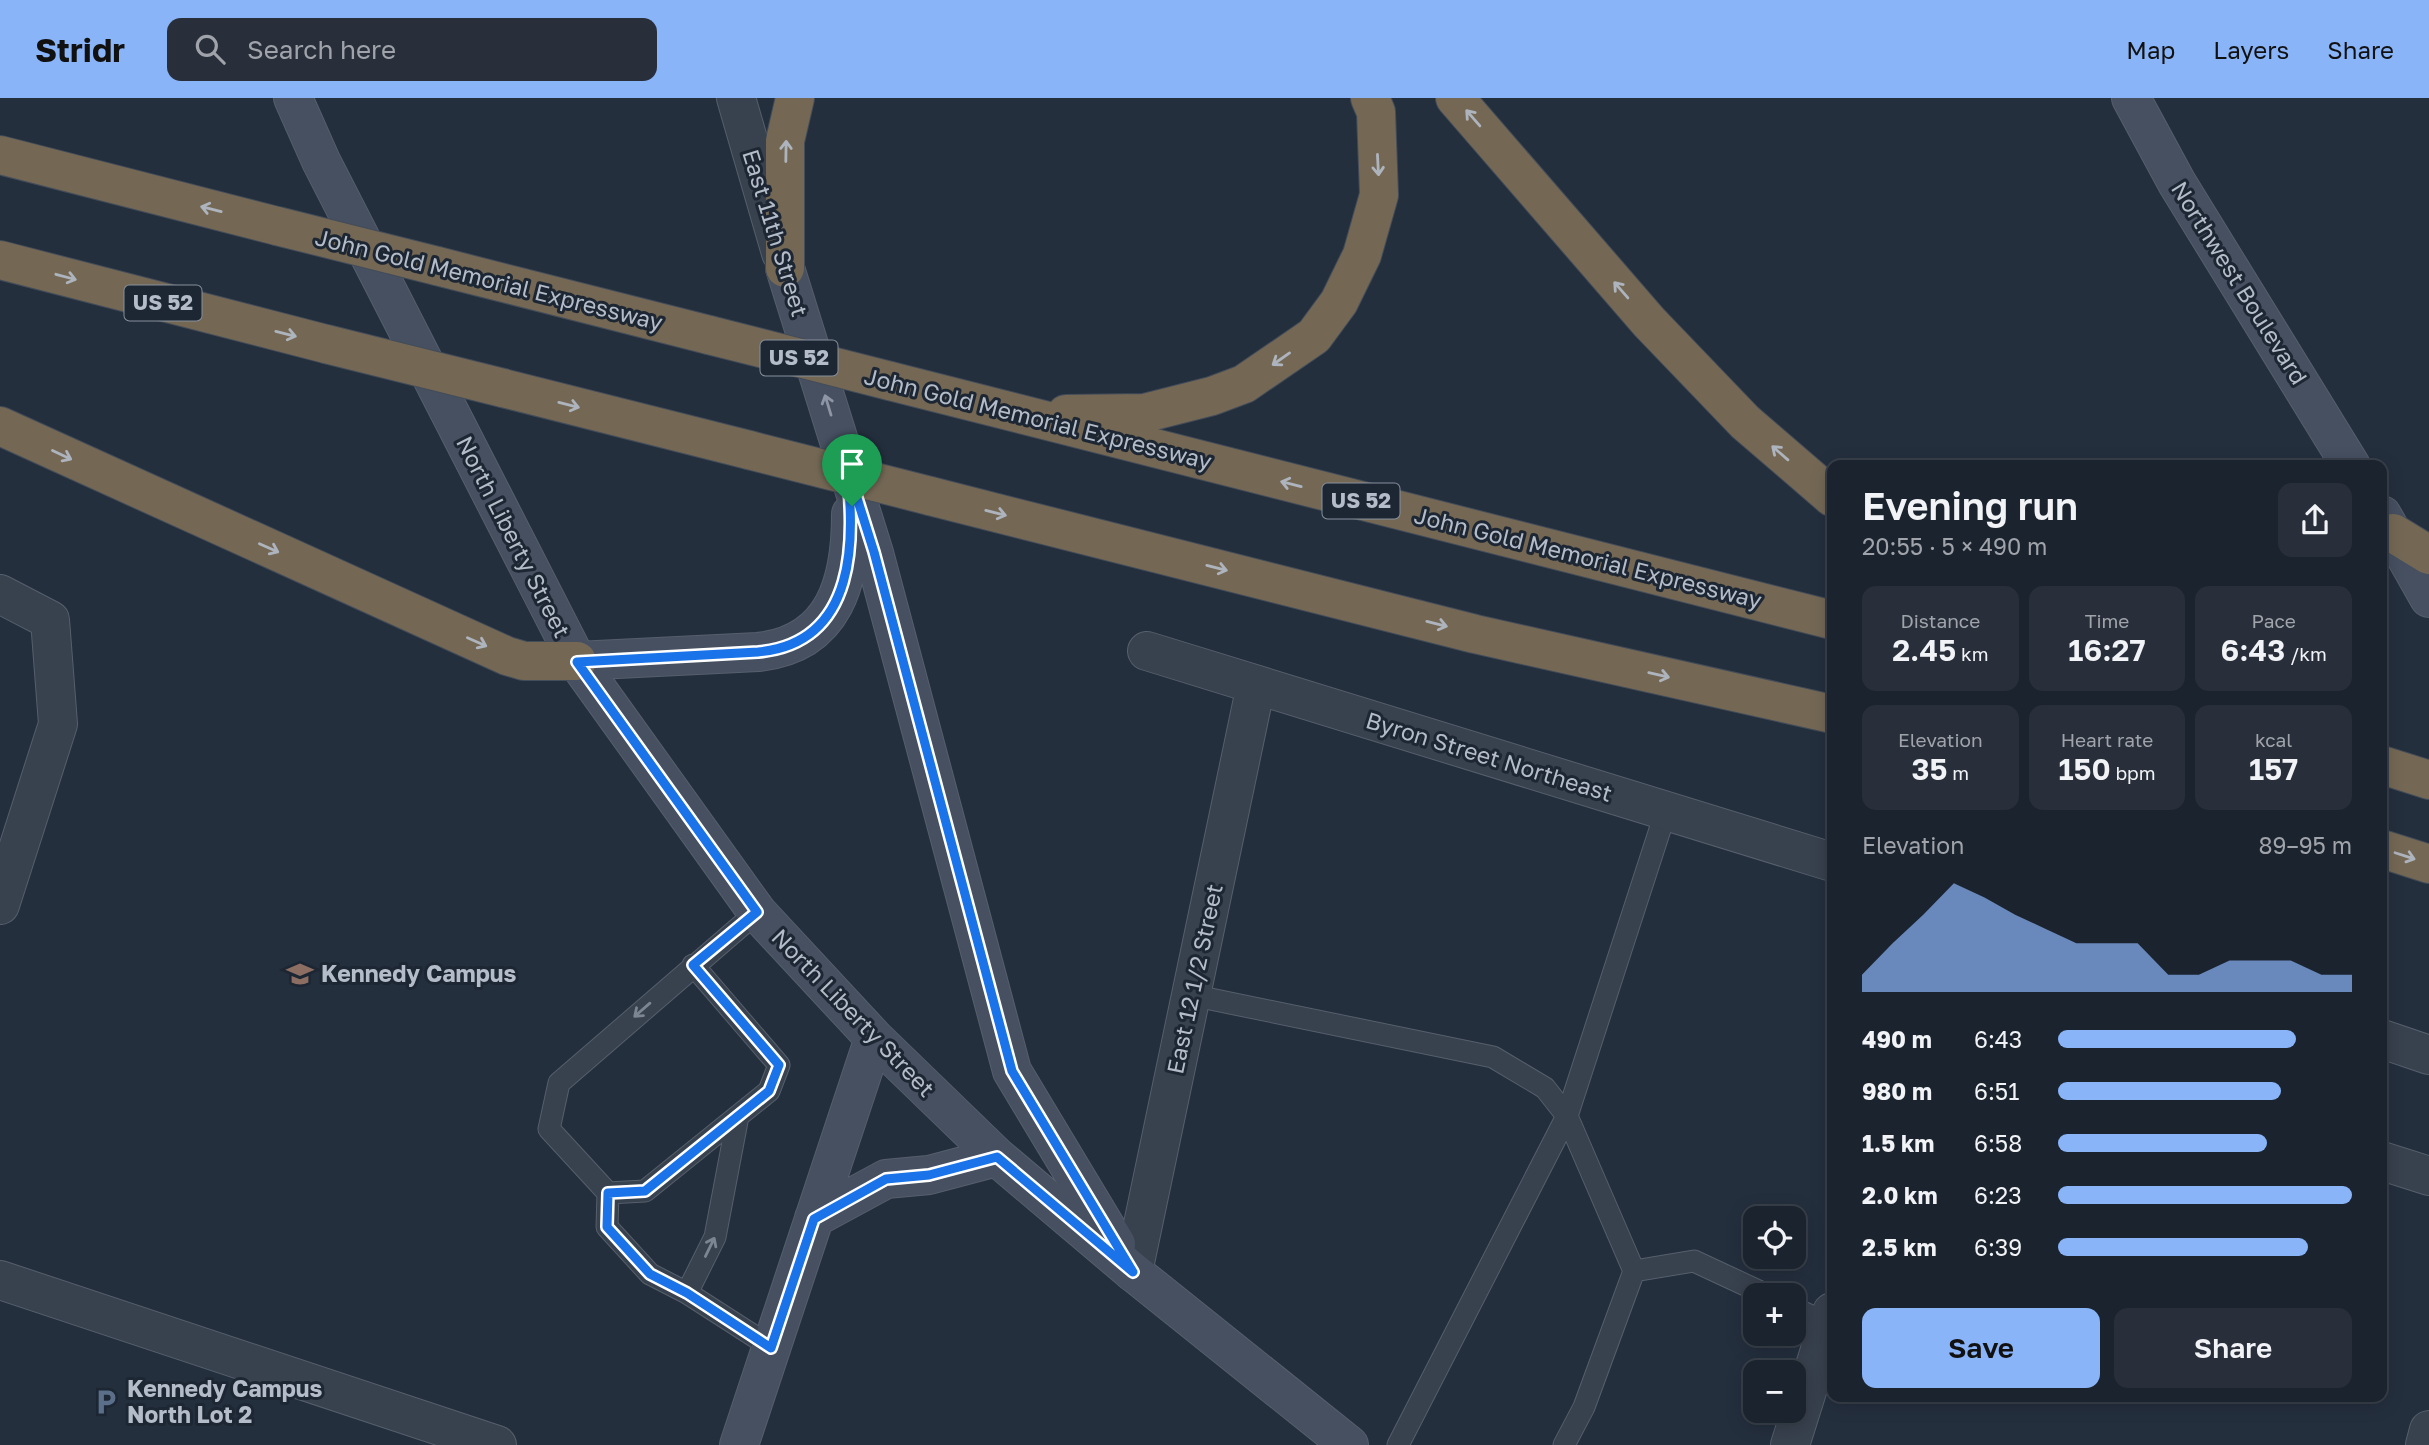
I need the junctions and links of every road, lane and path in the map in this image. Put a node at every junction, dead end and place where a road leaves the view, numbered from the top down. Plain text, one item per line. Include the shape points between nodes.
1 (293, 98) edge
2 (736, 98) edge
3 (795, 98) edge
4 (1370, 98) edge
5 (1455, 98) edge
6 (2131, 98) edge
7 (0, 135) edge
8 (0, 155) edge
9 (122, 187) junction
10 (0, 260) edge
11 (785, 268) junction
12 (1018, 414) junction
13 (0, 426) edge
14 (2347, 460) edge
15 (846, 463) junction
16 (1827, 493) edge
17 (2387, 524) edge
18 (2429, 555) edge
19 (0, 594) edge
20 (2429, 598) edge
21 (1827, 619) edge
22 (1147, 650) dead end
23 (577, 662) junction
24 (1256, 685) junction
25 (1827, 713) edge
26 (2387, 766) edge
27 (2429, 780) edge
28 (1667, 811) junction
29 (2387, 851) edge
30 (1827, 860) edge
31 (2429, 864) edge
32 (0, 905) edge
33 (757, 912) junction
34 (693, 965) junction
35 (1191, 995) junction
36 (874, 1038) junction
37 (2387, 1041) edge
38 (2429, 1055) edge
39 (738, 1116) junction
40 (1567, 1116) junction
41 (997, 1157) junction
42 (2387, 1163) edge
43 (2429, 1176) edge
44 (608, 1193) junction
45 (814, 1219) junction
46 (1634, 1271) junction
47 (1133, 1272) junction
48 (0, 1280) edge
49 (1743, 1284) edge
50 (687, 1293) junction
51 (1806, 1311) edge
52 (1827, 1317) edge
53 (1827, 1328) edge
54 (771, 1348) junction
55 (2429, 1430) edge
56 (498, 1445) edge
57 (739, 1445) edge
58 (1349, 1445) edge
59 (1398, 1445) edge
60 (1564, 1445) edge
61 (1790, 1445) edge
62 (2425, 1445) edge

1 - 23 main road, North Liberty Street
2 - 11 street, East 11th Street
11 -> 3 highway via 785,141
4 -> 12 highway via 1376,112 1380,195 1362,256 1339,302 1314,336 1244,384 1212,396 1144,413
16 -> 5 highway via 1745,422 1649,322
6 - 14 main road, Northwest Boulevard via 2177,183
7 - 9 highway
8 - 9 highway, John Gold Memorial Expressway / US 52
12 -> 9 highway, John Gold Memorial Expressway / US 52, bridge
10 -> 25 highway, US 52, bridge via 1475,634
15 -> 11 main road, East 11th Street
21 -> 12 highway, John Gold Memorial Expressway / US 52
13 -> 23 highway via 508,656 524,661
15 - 23 main road via 852,506 851,556 845,582 817,626 795,643 758,652
15 - 47 main road, East 11th Street via 874,552 1012,1071
17 - 18 highway
17 - 20 main road
19 - 32 street via 50,620 58,724
22 - 24 street, Byron Street Northeast
23 - 33 main road, North Liberty Street
24 - 28 street, Byron Street Northeast
24 - 35 street, East 12 1/2 Street
26 - 27 highway
28 - 30 street, Byron Street Northeast
28 - 40 lane
29 -> 31 highway
33 - 34 lane
33 - 36 main road, North Liberty Street
34 - 39 lane via 779,1065 769,1091
34 -> 44 lane via 559,1083 549,1129
35 - 40 lane via 1493,1057 1545,1088
35 - 47 street, East 12 1/2 Street
36 - 41 main road, North Liberty Street
36 - 45 main road
37 - 38 street
39 - 44 lane via 645,1191
50 -> 39 lane via 715,1237
40 - 46 lane
40 - 59 lane
41 - 45 main road via 929,1175 886,1179
41 - 47 main road, North Liberty Street
42 - 43 street
44 - 50 lane via 607,1227 650,1274
45 - 54 main road
46 - 49 lane via 1694,1261
46 - 60 lane via 1584,1408
47 - 58 main road, North Liberty Street
48 - 56 street
50 - 54 lane
51 - 52 lane
53 - 61 street
54 - 57 main road
55 - 62 street

